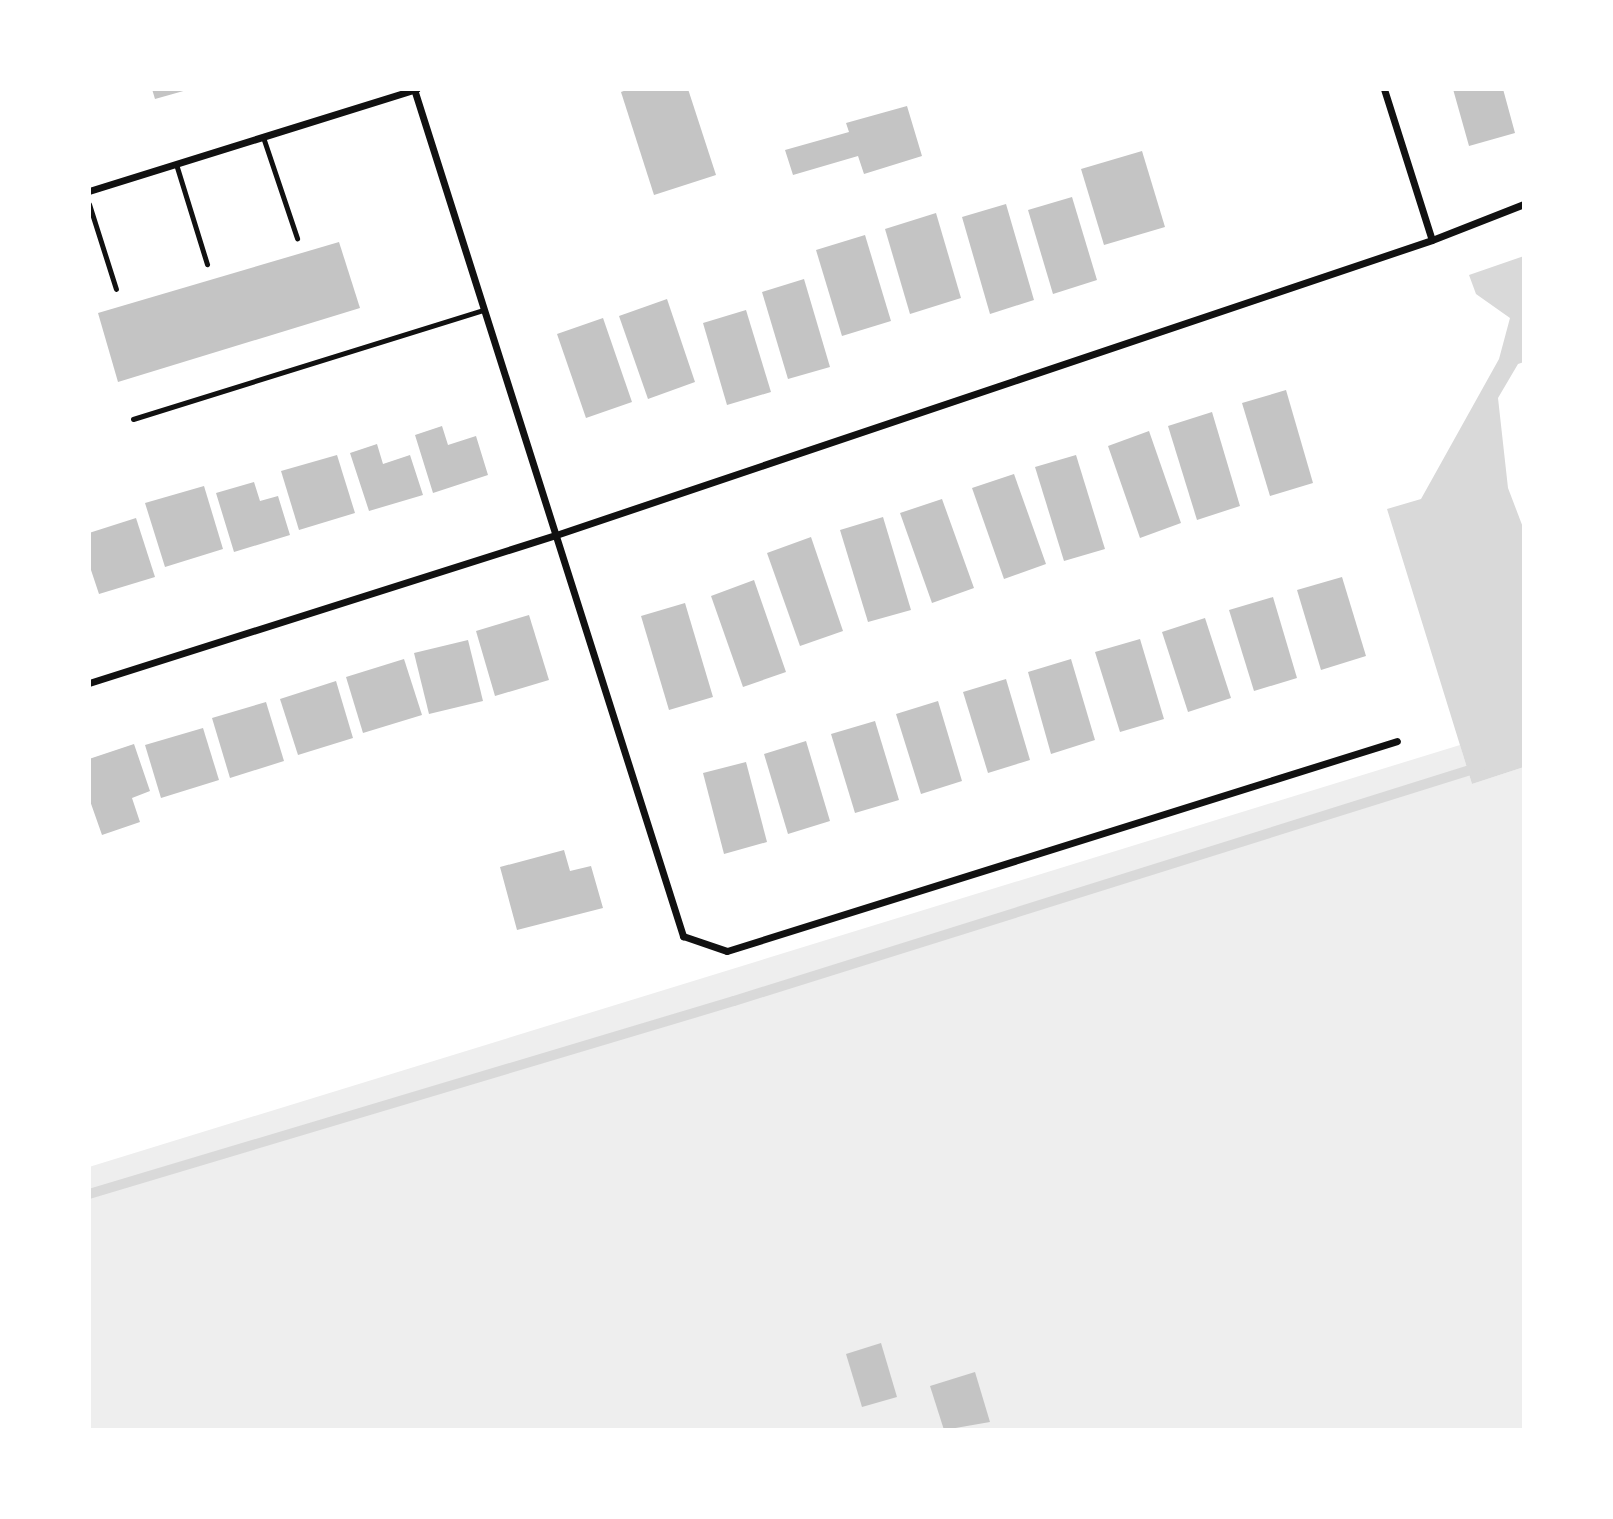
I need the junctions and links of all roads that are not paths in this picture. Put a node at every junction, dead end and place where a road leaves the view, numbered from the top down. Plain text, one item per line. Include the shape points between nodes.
1 (415, 89) edge
2 (1384, 89) edge
3 (263, 137) junction
4 (176, 164) junction
5 (89, 191) edge
6 (89, 204) edge
7 (1524, 204) edge
8 (297, 238) dead end
9 (1432, 240) junction
10 (206, 264) dead end
11 (117, 289) dead end
12 (484, 310) junction
13 (133, 419) dead end
14 (556, 535) junction
15 (89, 683) edge
16 (1397, 741) dead end

1 - 3 street
1 - 12 street
2 - 9 street
3 - 4 street
3 - 8 lane
4 - 5 street
4 - 10 lane
6 - 11 lane
7 - 9 street
9 - 14 street
12 - 13 lane
12 - 14 street
14 - 15 street
14 - 16 street via 683,936 727,951

